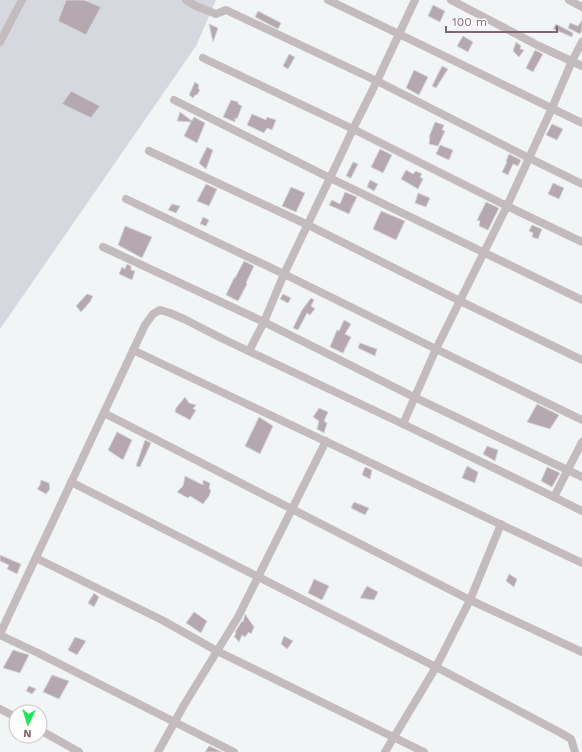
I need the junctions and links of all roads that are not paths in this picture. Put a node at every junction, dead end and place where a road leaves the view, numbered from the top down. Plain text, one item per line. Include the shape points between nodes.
1 (22, 0) edge
2 (186, 0) edge
3 (328, 0) edge
4 (415, 0) edge
5 (451, 0) edge
6 (569, 0) edge
7 (582, 7) edge
8 (399, 34) junction
9 (0, 42) edge
10 (582, 42) edge
11 (203, 58) dead end
12 (572, 62) junction
13 (582, 66) edge
14 (377, 81) junction
15 (174, 100) dead end
16 (552, 108) junction
17 (582, 123) edge
18 (352, 129) junction
19 (149, 151) dead end
20 (529, 158) junction
21 (330, 178) junction
22 (582, 184) edge
23 (126, 199) dead end
24 (506, 206) junction
25 (308, 225) junction
26 (582, 242) edge
27 (103, 247) dead end
28 (483, 252) junction
29 (284, 274) junction
30 (582, 300) edge
31 (460, 301) junction
32 (264, 322) junction
33 (436, 349) junction
34 (133, 350) junction
35 (249, 351) junction
36 (582, 360) edge
37 (414, 397) junction
38 (104, 413) junction
39 (582, 420) edge
40 (403, 424) junction
41 (326, 441) junction
42 (582, 442) edge
43 (568, 470) junction
44 (582, 477) edge
45 (72, 482) junction
46 (554, 497) junction
47 (292, 509) junction
48 (582, 511) edge
49 (501, 524) junction
50 (36, 558) junction
51 (582, 562) edge
52 (259, 576) junction
53 (470, 600) junction
54 (0, 634) edge
55 (217, 651) junction
56 (582, 652) edge
57 (436, 667) junction
58 (174, 722) junction
59 (48, 735) edge
60 (393, 737) junction
61 (79, 752) edge
62 (158, 752) edge
63 (234, 752) edge
64 (385, 752) edge
65 (424, 752) edge
66 (575, 752) edge

1 - 9 street
2 - 14 street via 216,14 226,10
3 - 8 street
4 - 8 street
5 - 12 street
6 - 7 street
8 - 14 street
8 - 16 street
10 - 12 street
11 - 18 street
12 - 13 street
12 - 16 street
14 - 18 street
14 - 20 street
15 - 21 street
16 - 17 street
16 - 20 street
18 - 21 street
18 - 24 street
19 - 25 street
20 - 22 street
20 - 24 street
21 - 25 street
21 - 28 street
23 - 29 street
24 - 26 street
24 - 28 street
25 - 29 street
25 - 31 street
27 - 32 street
28 - 30 street
28 - 31 street
29 - 32 street
29 - 33 street
31 - 33 street
31 - 36 street
32 - 35 street
32 - 37 street
33 - 37 street
33 - 39 street
34 - 35 street via 145,325 153,314 160,310
34 - 38 street
34 - 41 street
35 - 40 street
37 - 40 street
37 - 43 street
38 - 45 street
38 - 47 street
40 - 46 street
41 - 47 street
41 - 49 street
42 - 43 street
43 - 44 street
43 - 46 street
45 - 50 street
45 - 52 street
46 - 48 street
47 - 52 street
47 - 53 street
49 - 51 street
49 - 53 street
50 - 54 street
50 - 55 street via 162,620
52 - 55 street
52 - 57 street
53 - 56 street
53 - 57 street
54 - 58 street
55 - 58 street
55 - 60 street
57 - 60 street
57 - 66 street via 571,739
58 - 62 street
58 - 63 street
59 - 61 street
60 - 64 street
60 - 65 street

